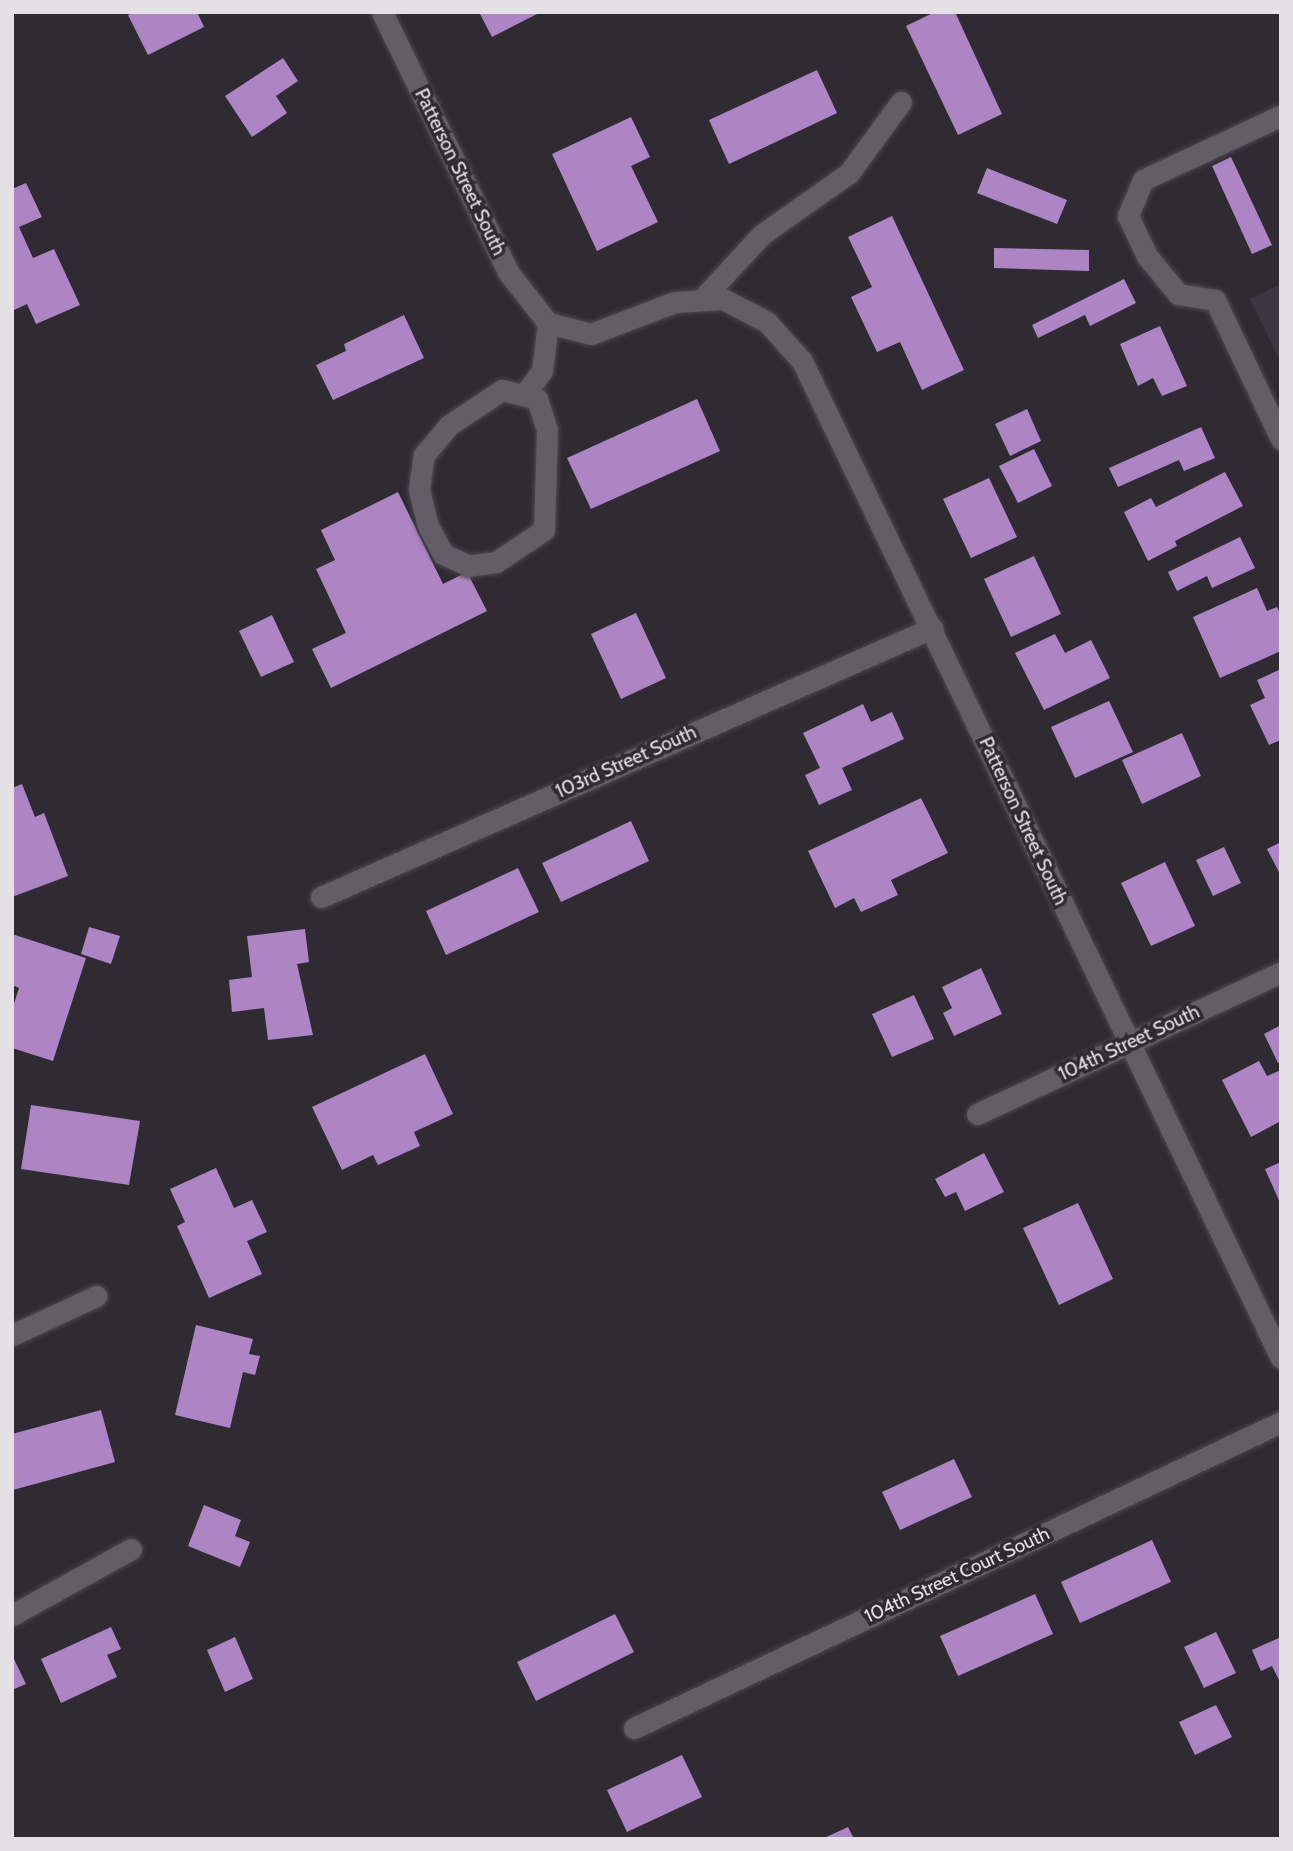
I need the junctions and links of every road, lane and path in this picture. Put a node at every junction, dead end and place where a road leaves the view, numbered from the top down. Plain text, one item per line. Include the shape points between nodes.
1 (382, 12) edge
2 (901, 102) dead end
3 (1280, 116) edge
4 (705, 296) junction
5 (548, 323) junction
6 (526, 392) junction
7 (1281, 439) edge
8 (932, 628) junction
9 (321, 897) dead end
10 (1281, 972) edge
11 (1128, 1044) junction
12 (976, 1114) dead end
13 (96, 1296) dead end
14 (12, 1335) edge
15 (1281, 1358) edge
16 (1281, 1422) edge
17 (131, 1549) dead end
18 (12, 1615) edge
19 (634, 1728) dead end

1 - 5 street, Patterson Street South via 508,272
2 - 4 street via 849,173 761,235
3 - 7 street via 1143,180 1128,216 1137,238 1178,294 1215,300
4 - 5 street via 591,334
4 - 8 street, Patterson Street South via 739,304 767,322 802,361
5 - 6 street via 542,371
6 - 6 street via 502,390 475,405 449,425 424,455 419,489 428,526 443,554 469,566 496,562 544,530 547,429 537,400
8 - 9 street, 103rd Street South
8 - 11 street, Patterson Street South
10 - 11 street, 104th Street South
11 - 12 street, 104th Street South
11 - 15 street, Patterson Street South
13 - 14 street
16 - 19 street, 104th Street Court South
17 - 18 street

